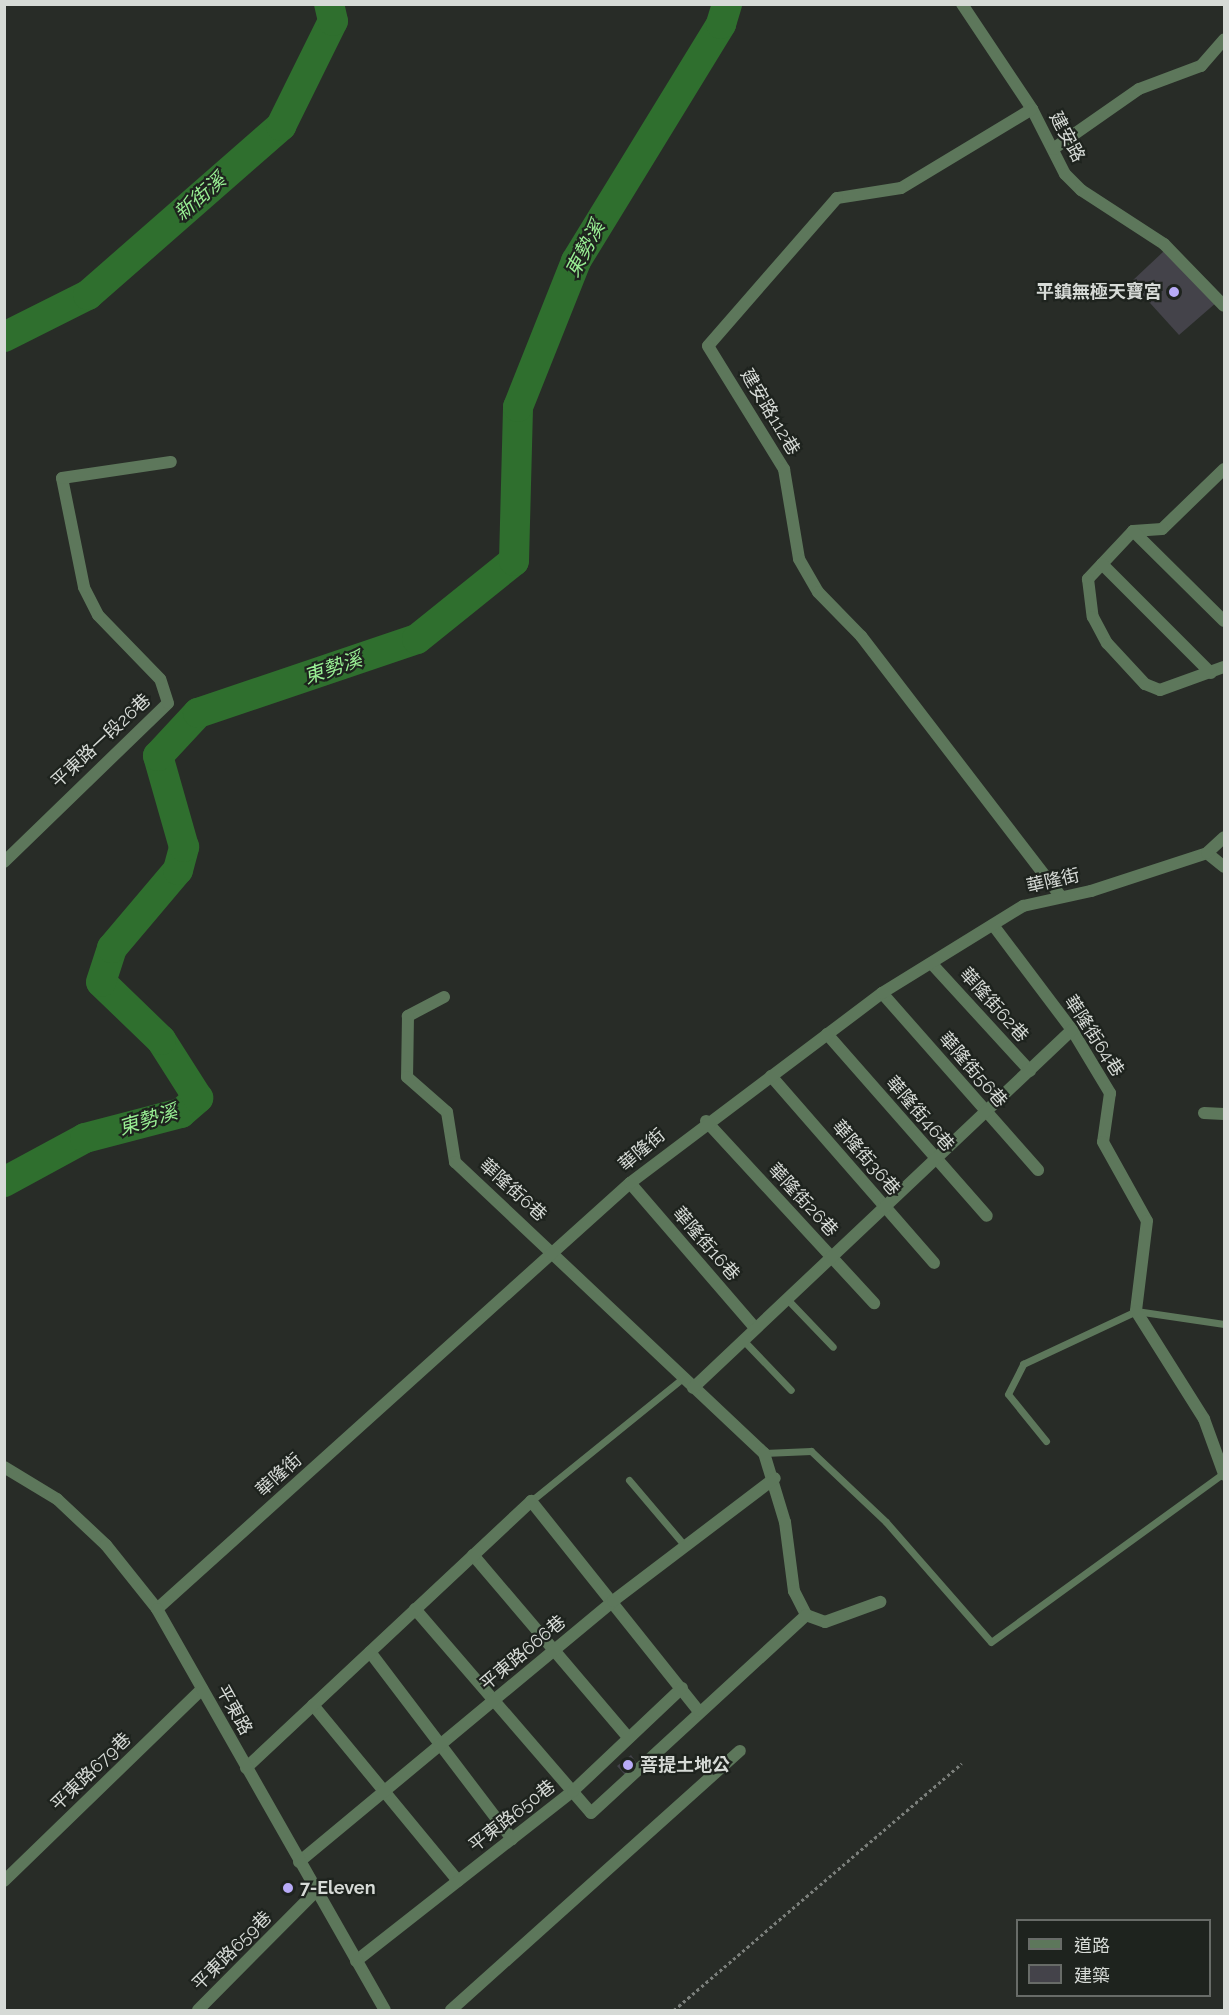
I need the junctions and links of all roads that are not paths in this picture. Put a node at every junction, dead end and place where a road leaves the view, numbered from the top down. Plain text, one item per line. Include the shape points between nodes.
1 (962, 4) edge
2 (1224, 40) edge
3 (1032, 109) junction
4 (1053, 149) junction
5 (1224, 306) edge
6 (171, 462) dead end
7 (1224, 469) edge
8 (1133, 531) junction
9 (1102, 564) junction
10 (1224, 621) edge
11 (1224, 667) edge
12 (1211, 673) junction
13 (1224, 837) edge
14 (1207, 853) junction
15 (4, 862) edge
16 (1224, 867) edge
17 (1061, 897) junction
18 (993, 925) junction
19 (932, 963) junction
20 (882, 993) junction
21 (444, 997) dead end
22 (1072, 1030) junction
23 (827, 1034) junction
24 (1030, 1071) junction
25 (771, 1076) junction
26 (983, 1109) junction
27 (1204, 1113) dead end
28 (1224, 1114) edge
29 (706, 1121) junction
30 (935, 1160) junction
31 (1038, 1170) dead end
32 (630, 1183) junction
33 (885, 1208) junction
34 (987, 1216) dead end
35 (553, 1250) junction
36 (832, 1257) junction
37 (934, 1263) dead end
38 (786, 1299) junction
39 (874, 1303) dead end
40 (1136, 1311) junction
41 (1224, 1324) edge
42 (755, 1328) junction
43 (743, 1340) junction
44 (833, 1347) dead end
45 (684, 1378) junction
46 (693, 1388) junction
47 (791, 1390) dead end
48 (1046, 1441) dead end
49 (764, 1453) junction
50 (4, 1467) edge
51 (1224, 1474) edge
52 (775, 1478) junction
53 (628, 1480) dead end
54 (531, 1501) junction
55 (685, 1546) junction
56 (473, 1555) junction
57 (613, 1601) junction
58 (880, 1602) dead end
59 (157, 1609) junction
60 (415, 1609) junction
61 (806, 1615) junction
62 (370, 1652) junction
63 (553, 1652) junction
64 (682, 1688) junction
65 (202, 1689) junction
66 (495, 1700) junction
67 (313, 1705) junction
68 (699, 1710) junction
69 (629, 1738) junction
70 (440, 1745) junction
71 (740, 1751) dead end
72 (246, 1768) junction
73 (384, 1791) junction
74 (573, 1791) junction
75 (512, 1839) junction
76 (300, 1862) junction
77 (4, 1881) edge
78 (458, 1881) junction
79 (316, 1891) junction
80 (356, 1961) junction
81 (198, 2010) edge
82 (385, 2010) edge
83 (451, 2010) edge

1 - 3 street, 建安路
2 - 4 street via 1201,66 1138,89
3 - 4 street, 建安路
3 - 17 street, 建安路112巷 via 902,188 837,198 708,346 784,469 799,560 818,592 861,636
4 - 5 street, 建安路 via 1081,190 1164,244
6 - 15 street, 平東路一段26巷 via 62,478 84,587 98,615 160,680 168,703
7 - 8 street via 1162,529
8 - 9 street
8 - 10 street
9 - 12 street
9 - 12 street via 1088,579 1093,617 1107,643 1145,684 1160,690
11 - 12 street
13 - 14 street, 華隆街
14 - 16 street
14 - 17 street, 華隆街
17 - 18 street, 華隆街 via 1023,906
18 - 19 street, 華隆街
18 - 22 street, 華隆街64巷
19 - 20 street, 華隆街
19 - 24 street, 華隆街62巷
20 - 23 street, 華隆街
20 - 26 street, 華隆街56巷
21 - 35 street, 華隆街6巷 via 408,1016 407,1077 447,1112 455,1162
22 - 24 street
22 - 40 street, 華隆街64巷 via 1110,1093 1103,1142 1147,1221
23 - 25 street, 華隆街
23 - 30 street, 華隆街46巷
24 - 26 street
25 - 29 street, 華隆街
25 - 33 street, 華隆街36巷
26 - 30 street
26 - 31 street, 華隆街56巷
27 - 28 street
29 - 32 street, 華隆街
29 - 36 street, 華隆街26巷
30 - 33 street
30 - 34 street, 華隆街46巷
32 - 35 street, 華隆街
32 - 42 street, 華隆街16巷
33 - 36 street
33 - 37 street, 華隆街36巷
35 - 45 street, 華隆街6巷
35 - 59 street, 華隆街
36 - 38 street
36 - 39 street, 華隆街26巷
38 - 42 street
38 - 44 lane
40 - 41 lane
40 - 48 lane via 1023,1364 1008,1394
40 - 51 street via 1203,1419
42 - 43 street
43 - 46 street
43 - 47 lane
45 - 46 street, 華隆街6巷
45 - 54 lane
46 - 49 street, 華隆街6巷
49 - 51 lane via 811,1451 886,1522 991,1642
49 - 52 street
50 - 59 street, 平東路 via 57,1499 90,1529
52 - 55 street, 平東路666巷
52 - 61 street via 794,1591
53 - 55 lane
54 - 56 street
54 - 57 street
55 - 57 street, 平東路666巷
56 - 60 street
56 - 63 street
57 - 63 street, 平東路666巷
57 - 64 street
58 - 61 street via 825,1622
59 - 65 street, 平東路
60 - 62 street
60 - 66 street
61 - 68 street
62 - 67 street
62 - 70 street
63 - 66 street, 平東路666巷
63 - 69 street
64 - 68 street
64 - 69 street, 平東路650巷
65 - 72 street, 平東路
65 - 77 street, 平東路679巷
66 - 70 street, 平東路666巷
66 - 74 street
67 - 72 street
67 - 73 street
68 - 74 street via 591,1814
69 - 74 street, 平東路650巷
70 - 73 street, 平東路666巷
70 - 75 street
71 - 83 street
72 - 76 street, 平東路
73 - 76 street, 平東路666巷
73 - 78 street
74 - 75 street, 平東路650巷
75 - 78 street, 平東路650巷
76 - 79 street, 平東路
78 - 80 street, 平東路650巷
79 - 80 street, 平東路
79 - 81 street, 平東路659巷
80 - 82 street, 平東路

